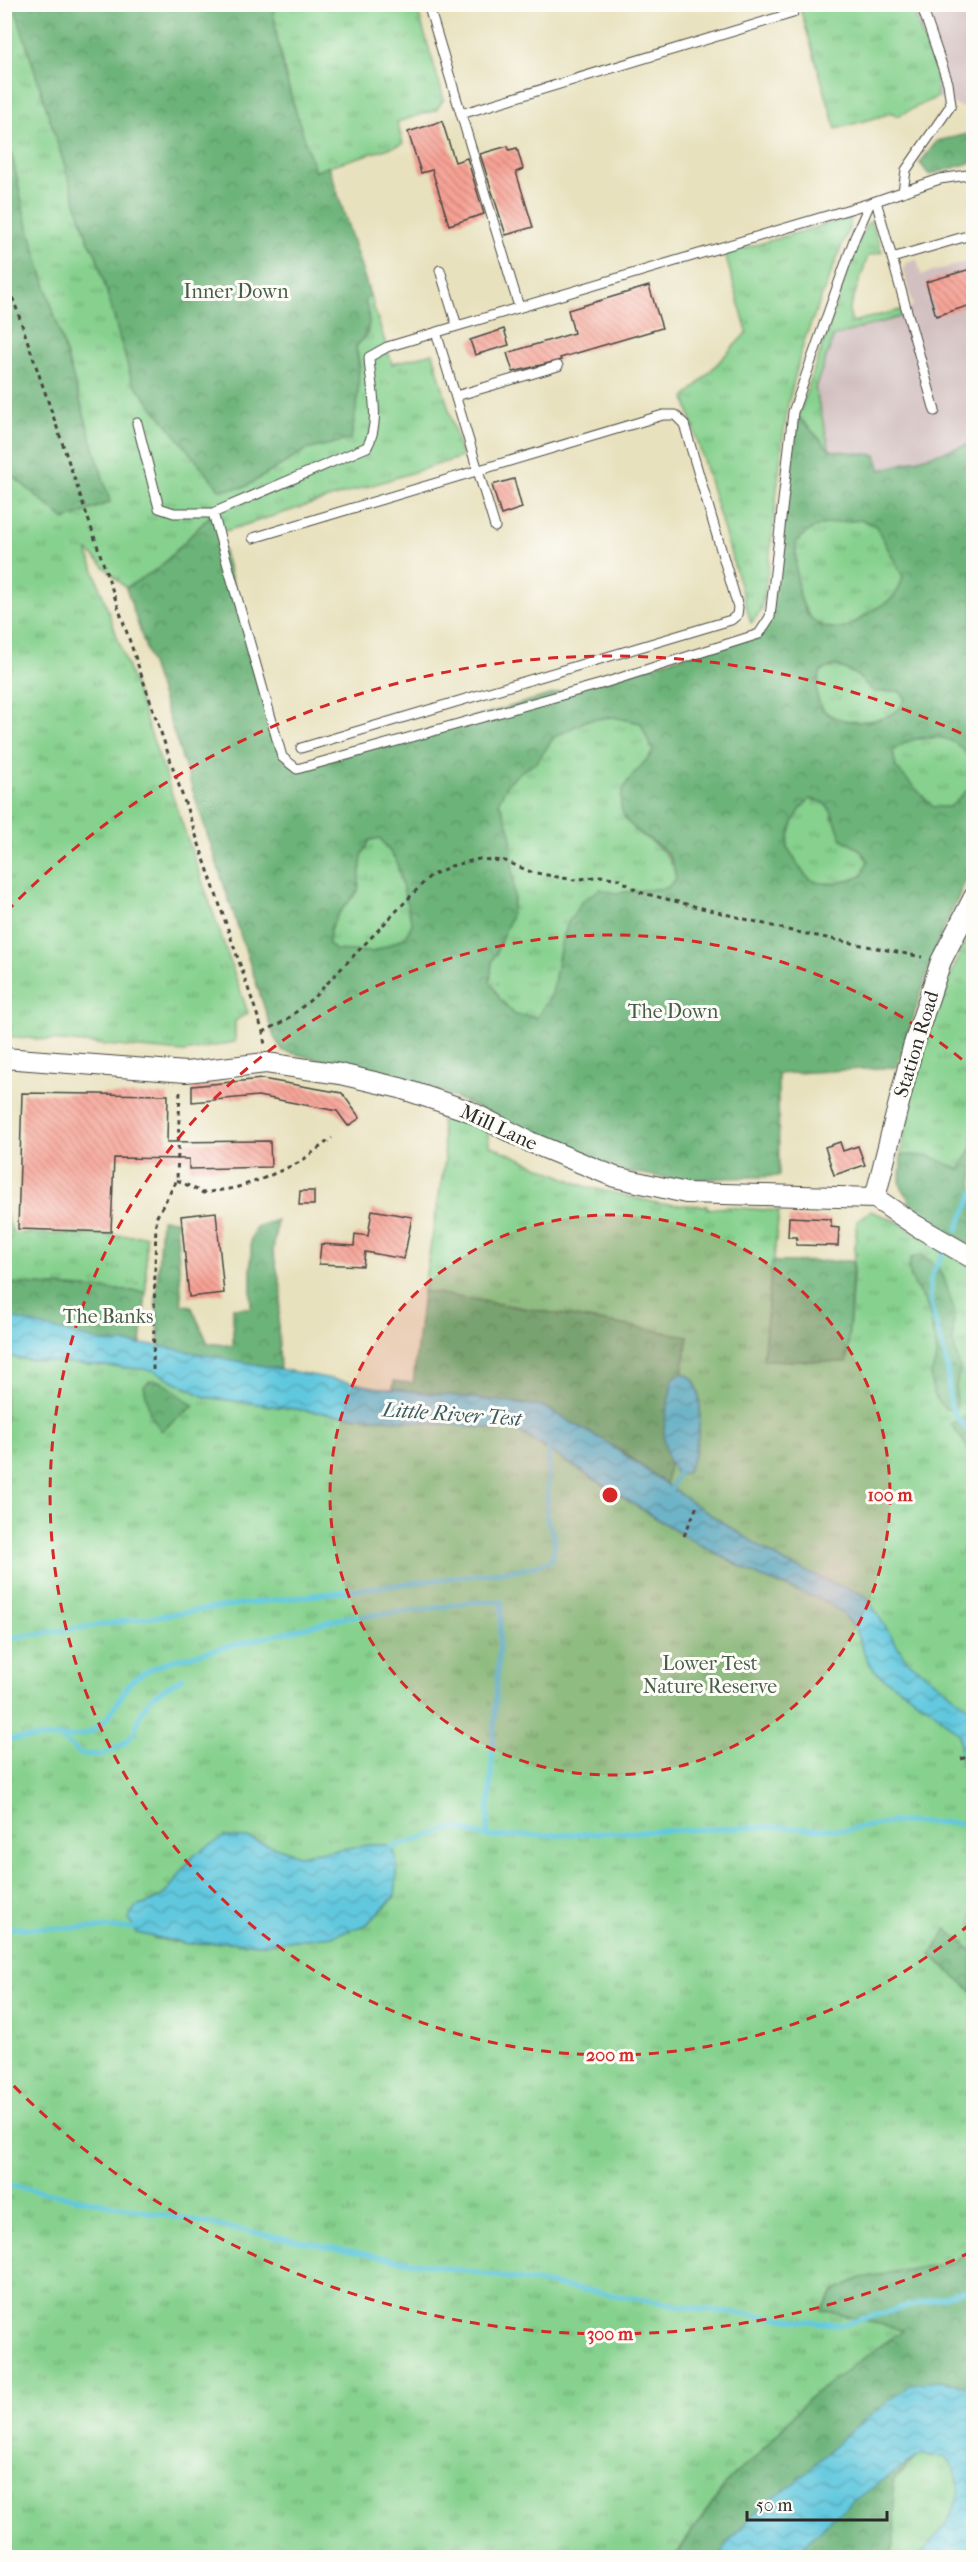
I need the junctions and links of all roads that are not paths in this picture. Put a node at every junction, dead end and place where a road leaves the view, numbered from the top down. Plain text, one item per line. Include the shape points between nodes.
1 (428, 4) edge
2 (921, 4) edge
3 (793, 13) dead end
4 (461, 114) junction
5 (974, 174) edge
6 (903, 192) junction
7 (873, 202) junction
8 (974, 234) edge
9 (892, 258) junction
10 (440, 270) dead end
11 (519, 307) junction
12 (457, 326) junction
13 (436, 332) junction
14 (558, 366) dead end
15 (456, 396) junction
16 (935, 411) dead end
17 (137, 423) dead end
18 (478, 469) junction
19 (213, 513) junction
20 (495, 527) dead end
21 (253, 538) dead end
22 (301, 748) dead end
23 (974, 897) edge
24 (4, 1058) edge
25 (875, 1198) junction
26 (974, 1259) edge

1 - 4 lane
2 - 6 lane via 948,83 951,105 906,170
3 - 4 lane
4 - 11 lane
5 - 6 lane via 940,179
6 - 7 lane
7 - 9 lane
7 - 11 lane
7 - 19 lane via 855,237 793,412 770,617 759,634 601,684 297,769 282,757
8 - 9 lane
9 - 16 lane
10 - 12 lane
11 - 12 lane
12 - 13 lane
13 - 15 lane
13 - 19 lane via 392,345 369,357 374,394 373,436 367,447
14 - 15 lane
15 - 18 lane
17 - 19 lane via 159,508 174,513
18 - 20 lane
18 - 21 lane
18 - 22 lane via 663,415 675,415 684,424 736,599 737,615 731,620
23 - 25 street, Station Road via 941,962 913,1047
24 - 25 street, Mill Lane via 186,1072 266,1063 340,1074 400,1088 469,1111 530,1142 615,1177 686,1193
25 - 26 street

